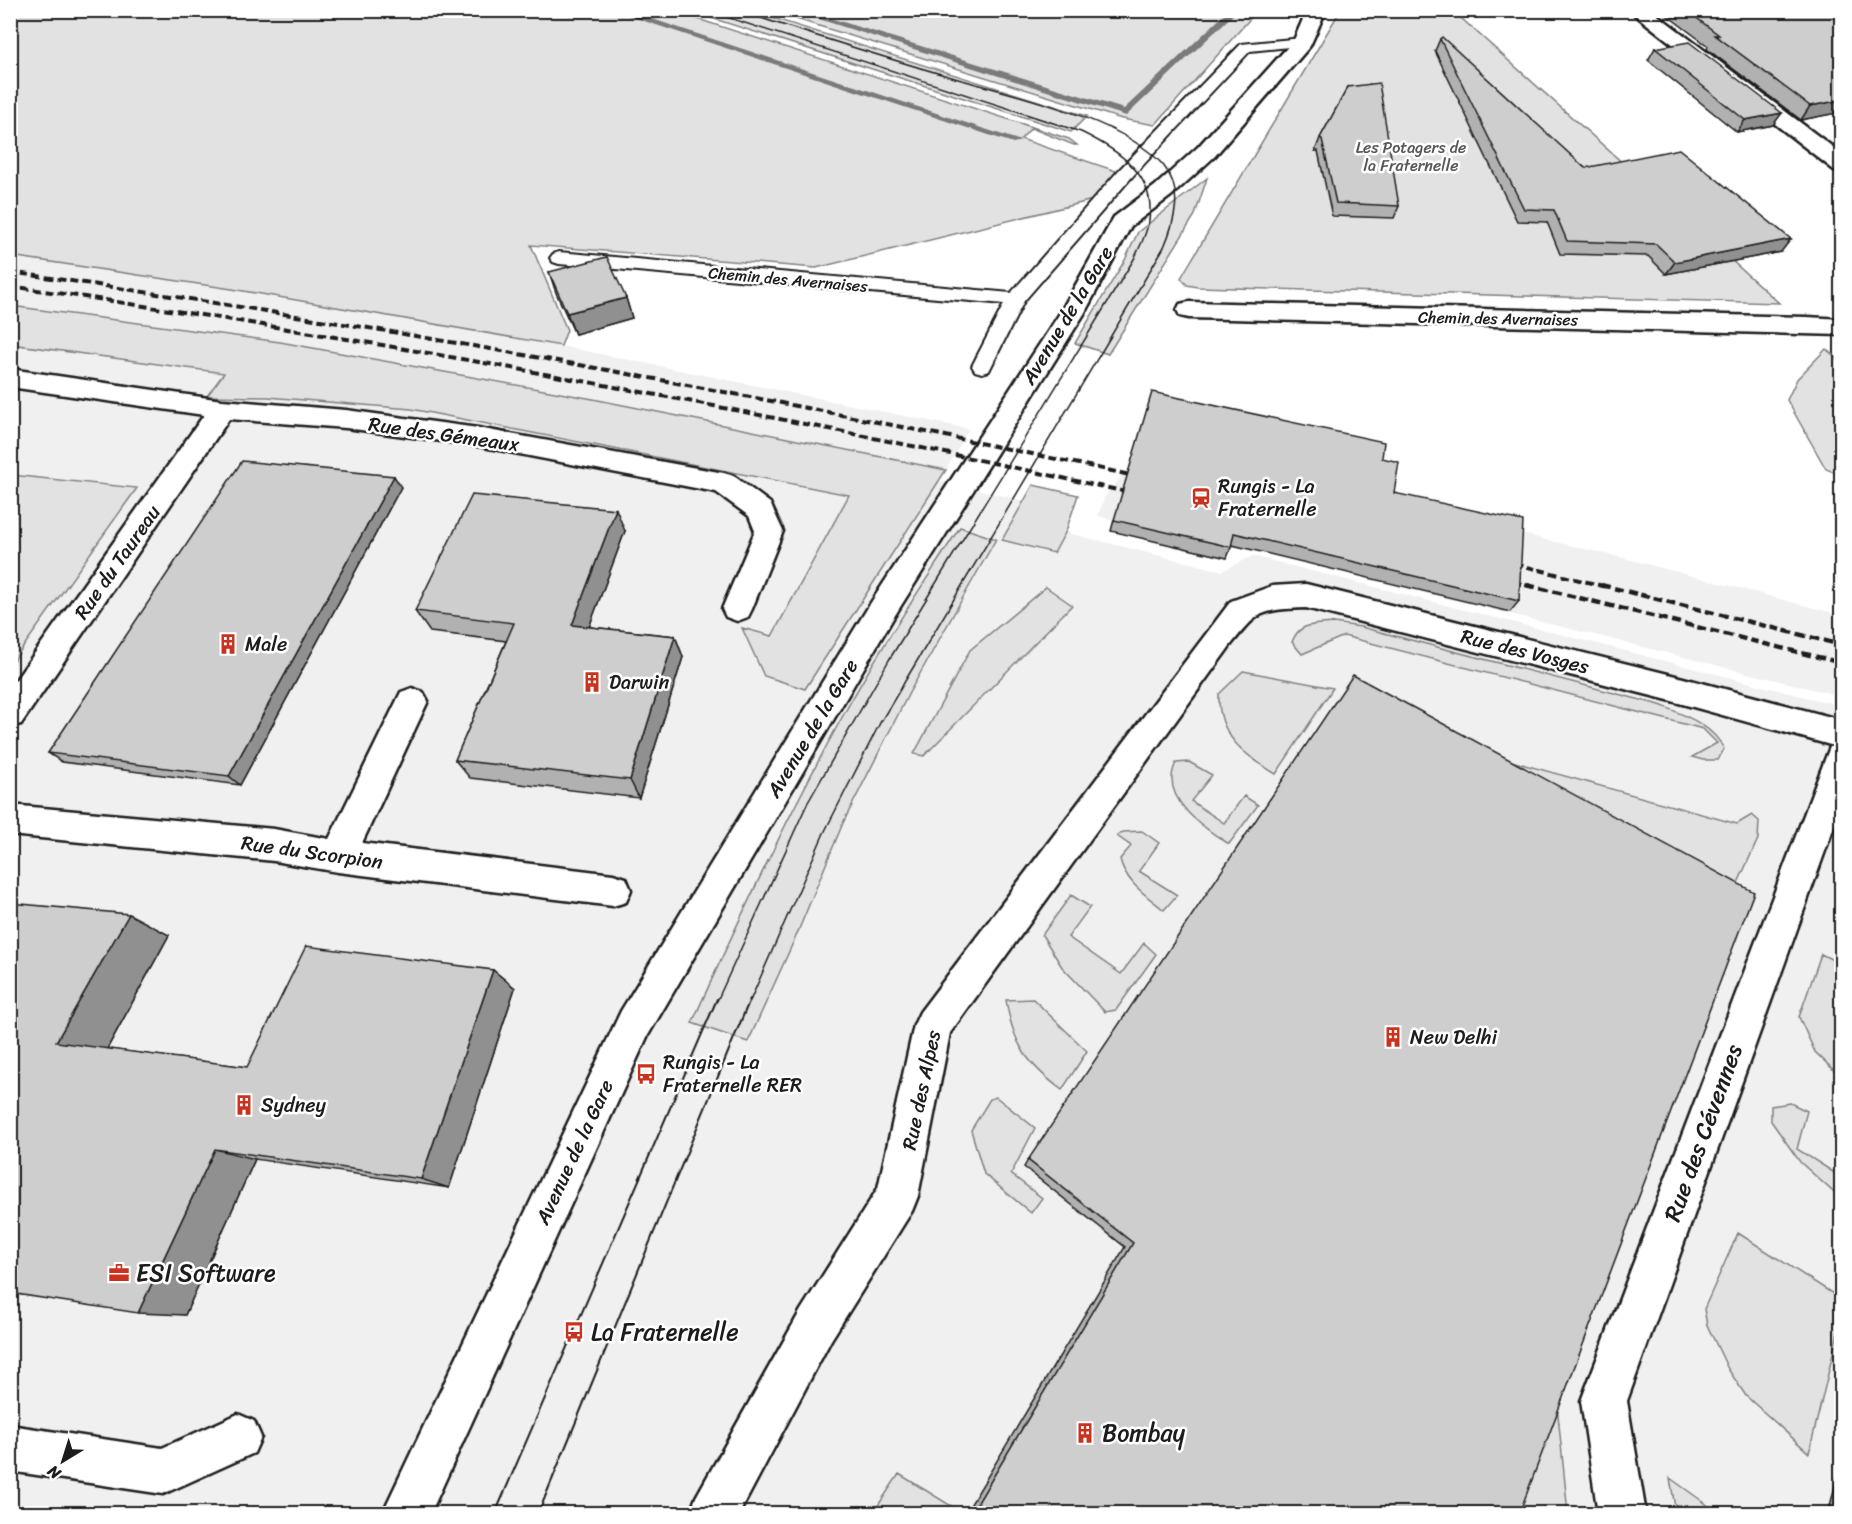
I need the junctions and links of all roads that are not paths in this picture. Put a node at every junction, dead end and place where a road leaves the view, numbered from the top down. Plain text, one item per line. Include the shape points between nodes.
1 (1317, 10) edge
2 (1638, 10) edge
3 (1303, 42) junction
4 (1842, 165) edge
5 (559, 258) dead end
6 (1016, 299) junction
7 (1189, 310) dead end
8 (1842, 327) edge
9 (982, 366) dead end
10 (10, 378) edge
11 (222, 409) junction
12 (737, 609) dead end
13 (1219, 637) joint
14 (412, 701) dead end
15 (10, 714) edge
16 (1842, 734) edge
17 (1842, 757) edge
18 (10, 820) edge
19 (338, 856) junction
20 (613, 890) dead end
21 (238, 1437) dead end
22 (10, 1448) edge
23 (405, 1514) edge
24 (713, 1514) edge
25 (1622, 1514) edge

1 - 3 street, Avenue de la Gare
2 - 4 street
3 - 6 lane via 1246,47 1125,174
3 - 23 street, Avenue de la Gare via 1206,152 1122,222 1072,314 881,612 634,1024
5 - 6 lane, Chemin des Avernaises
6 - 9 lane
7 - 8 street, Chemin des Avernaises
10 - 11 street, Rue des Gémeaux
11 - 12 street, Rue des Gémeaux via 346,419 477,437 724,483 760,510 769,531
11 - 15 street, Rue du Taureau
13 - 16 street, Rue des Vosges via 1242,609 1272,598 1306,596
13 - 24 street, Rue des Alpes via 933,1024 897,1196 816,1325
14 - 19 street
17 - 25 street, Rue des Cévennes via 1604,1401
18 - 19 street, Rue du Scorpion via 274,845
19 - 20 street, Rue du Scorpion
21 - 22 street via 163,1471

